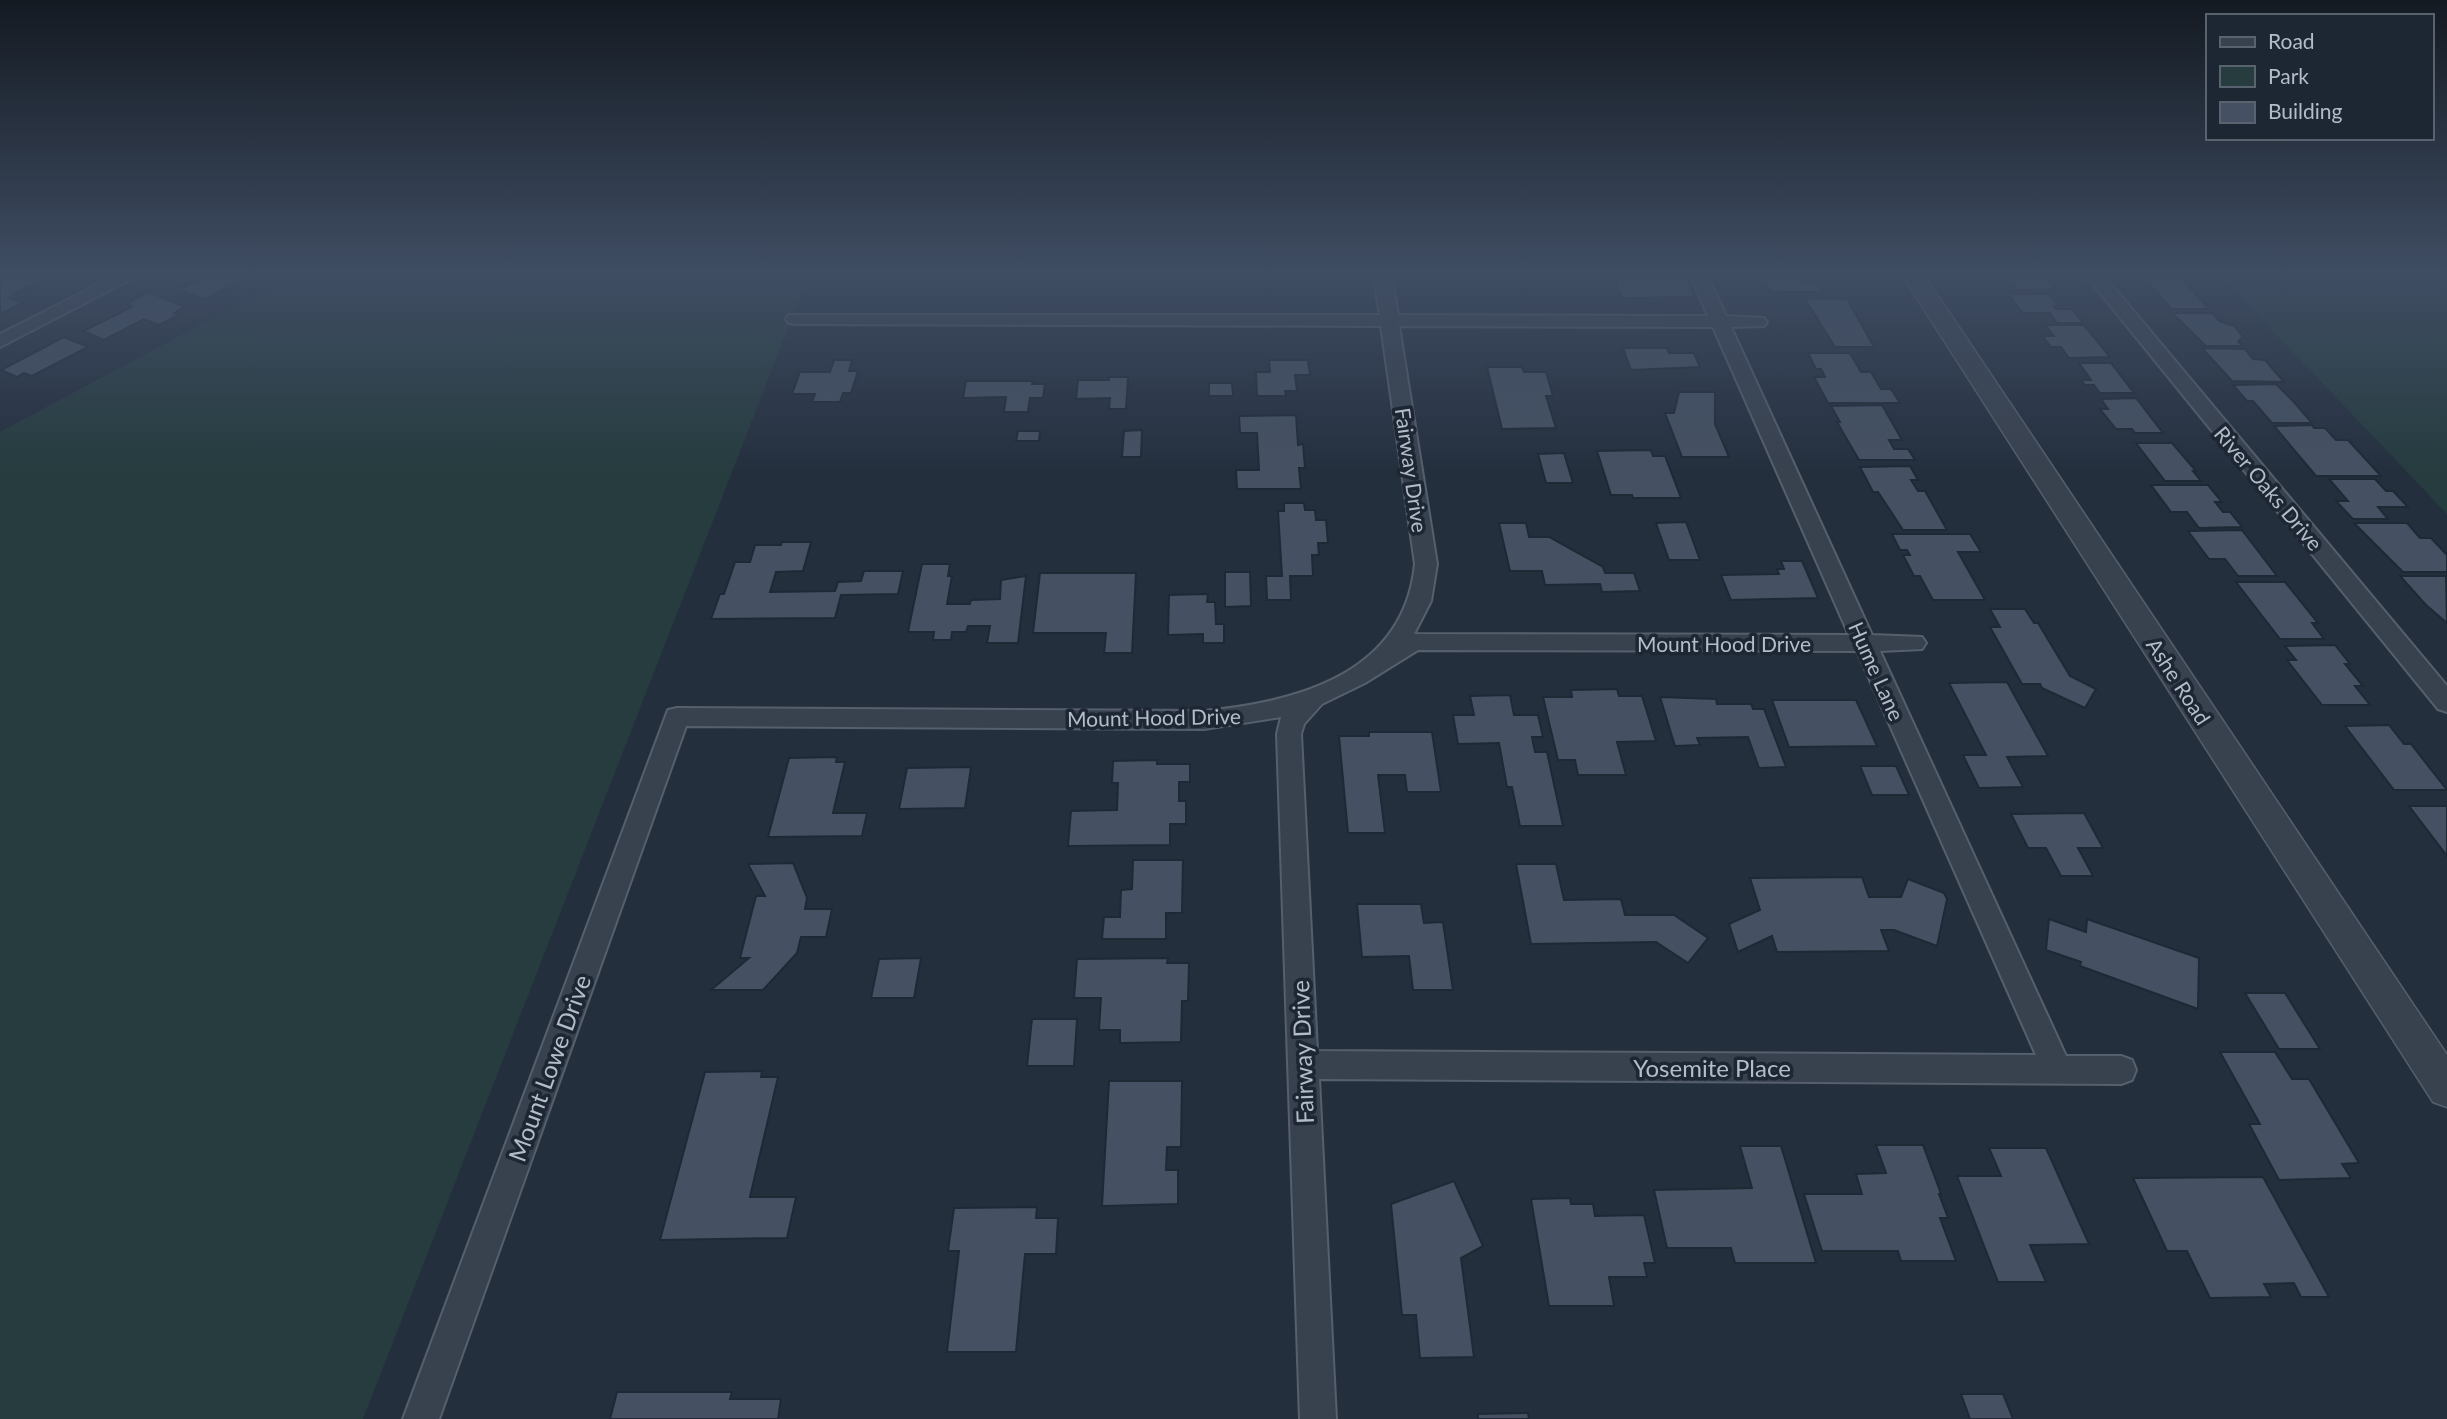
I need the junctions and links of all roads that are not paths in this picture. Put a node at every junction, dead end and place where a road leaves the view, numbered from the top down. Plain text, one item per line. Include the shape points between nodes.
1 (1393, 338) edge
2 (1727, 338) edge
3 (1955, 338) edge
4 (2146, 338) edge
5 (1865, 643) junction
6 (1914, 643) dead end
7 (1384, 657) junction
8 (1317, 698) junction
9 (2447, 703) edge
10 (677, 717) joint
11 (1303, 1065) junction
12 (2057, 1069) junction
13 (2121, 1070) dead end
14 (2447, 1089) edge
15 (421, 1419) edge
16 (1318, 1419) edge

1 - 7 street, Fairway Drive via 1426,564 1416,614
2 - 5 street, Hume Lane
3 - 14 street, Ashe Road
4 - 9 street, River Oaks Drive
5 - 6 street, Mount Hood Drive
5 - 7 street, Mount Hood Drive via 1417,642
5 - 12 street, Hume Lane
7 - 8 street, Mount Hood Drive
8 - 10 street, Mount Hood Drive via 1280,710 1203,720
8 - 11 street, Fairway Drive via 1292,720 1289,734
10 - 15 street, Mount Lowe Drive
11 - 12 street, Yosemite Place
11 - 16 street, Fairway Drive
12 - 13 street, Yosemite Place

